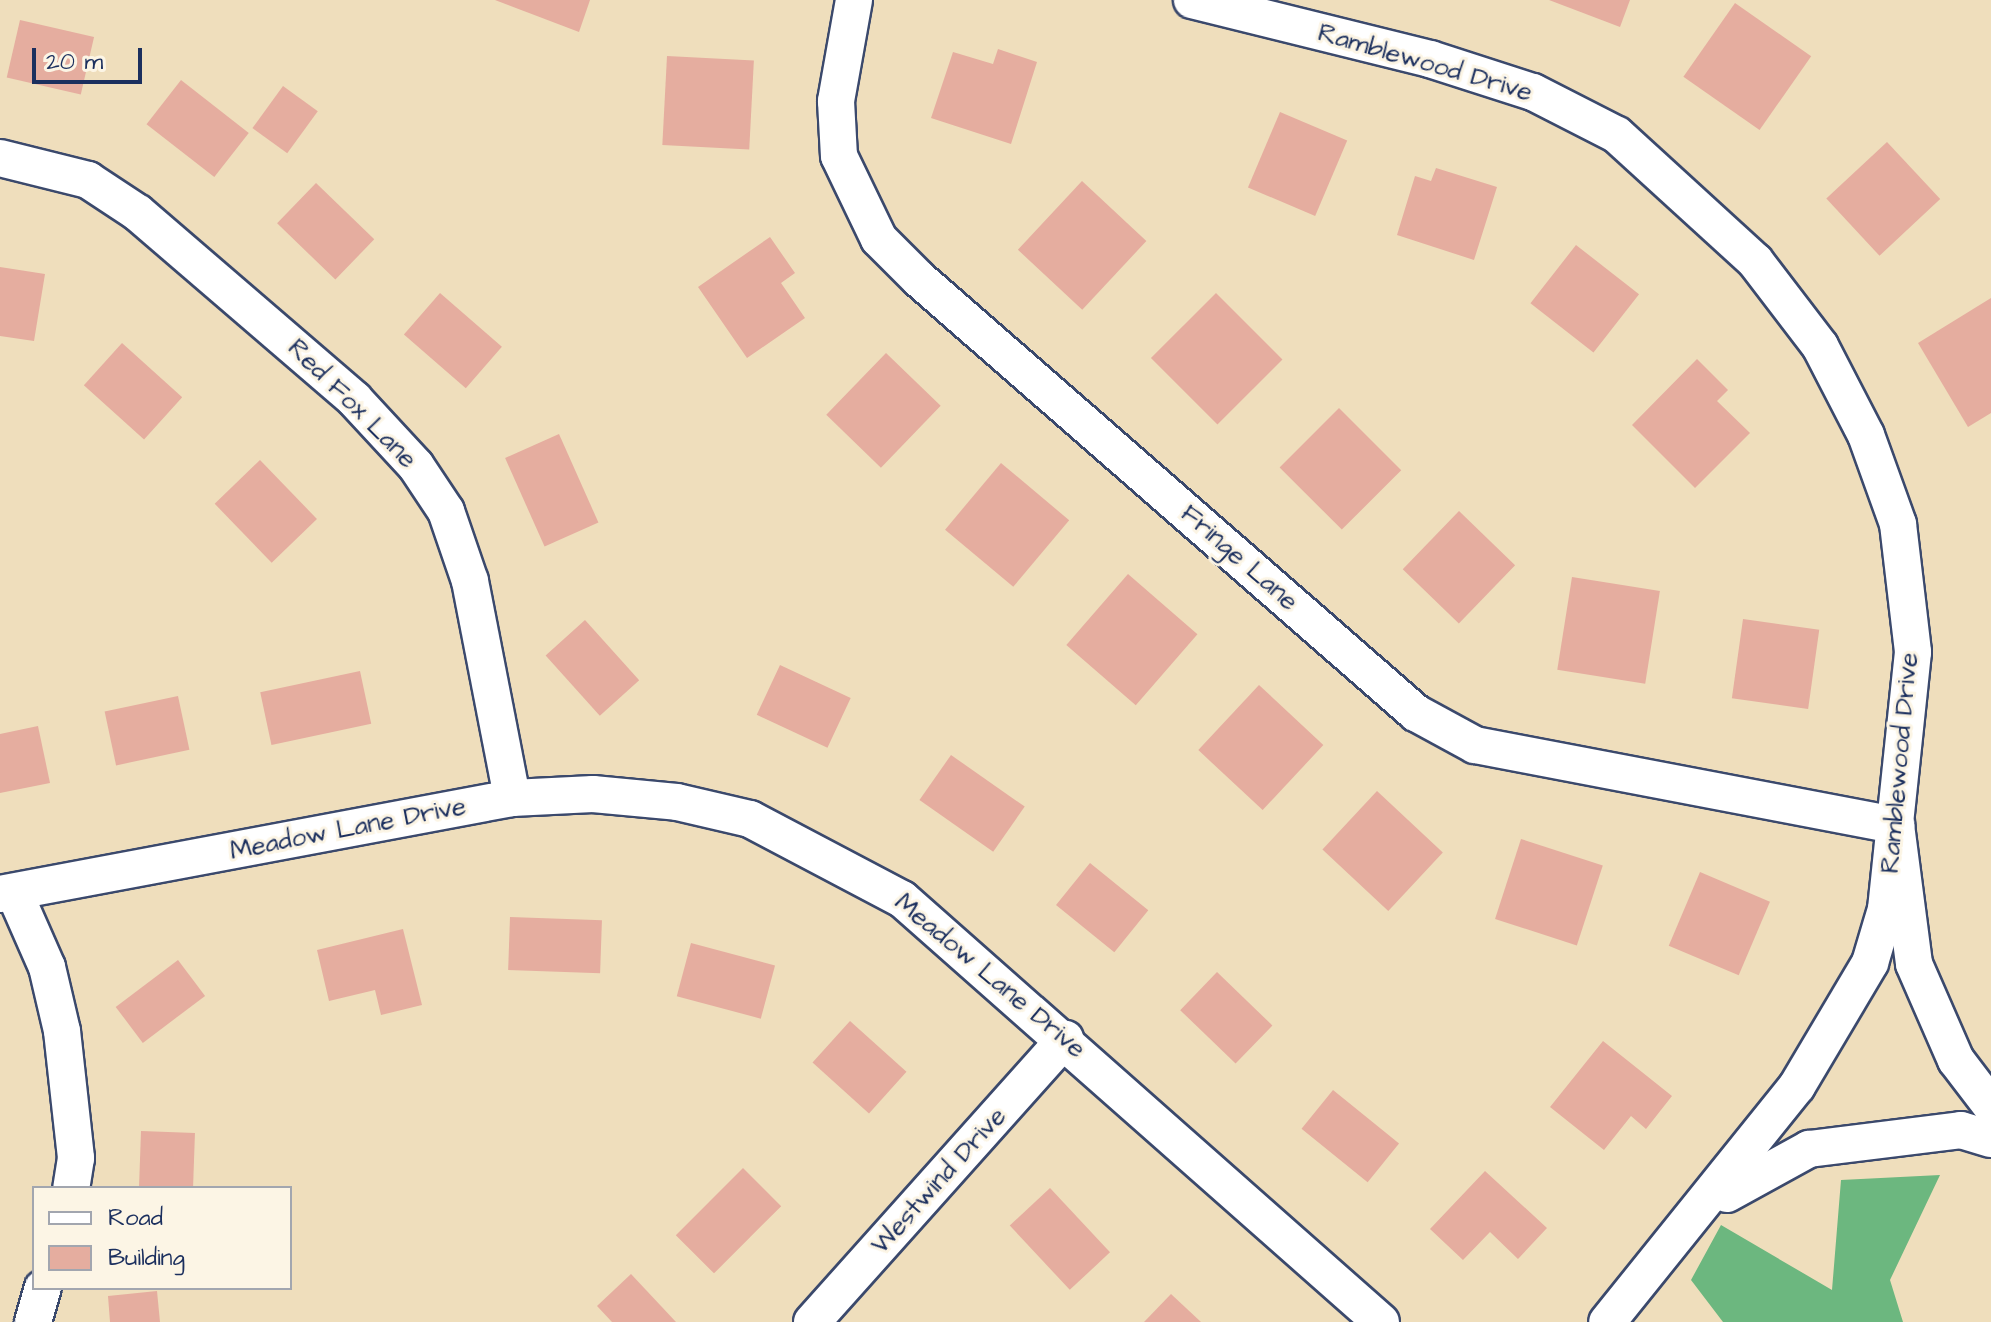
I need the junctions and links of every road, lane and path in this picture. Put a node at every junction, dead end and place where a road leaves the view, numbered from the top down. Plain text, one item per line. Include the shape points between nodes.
1 (854, 0) edge
2 (1192, 0) edge
3 (0, 158) edge
4 (512, 798) junction
5 (1896, 825) junction
6 (7, 893) edge
7 (1065, 1039) junction
8 (1991, 1106) edge
9 (1991, 1139) edge
10 (71, 1186) edge
11 (1703, 1211) junction
12 (42, 1290) edge
13 (33, 1322) edge
14 (812, 1322) edge
15 (1381, 1322) edge
16 (1607, 1322) edge

1 - 5 street, Fringe Lane via 836,101 839,156 879,239 1416,713 1475,745
2 - 5 street, Ramblewood Drive via 1533,92 1617,135 1755,261 1820,346 1866,435 1898,524 1913,652
3 - 4 street, Red Fox Lane via 88,180 138,213 354,399 416,466 446,511 470,581
4 - 6 street, Meadow Lane Drive
4 - 7 street, Meadow Lane Drive via 593,794 750,819 902,899
5 - 8 street via 1914,964 1956,1060
5 - 11 street, Ramblewood Drive via 1886,909 1842,1019
6 - 10 street via 47,967 62,1031 76,1158
7 - 14 street, Westwind Drive
7 - 15 street, Meadow Lane Drive
9 - 11 street via 1961,1130 1809,1149 1773,1162
11 - 16 street, Ramblewood Drive
12 - 13 street

